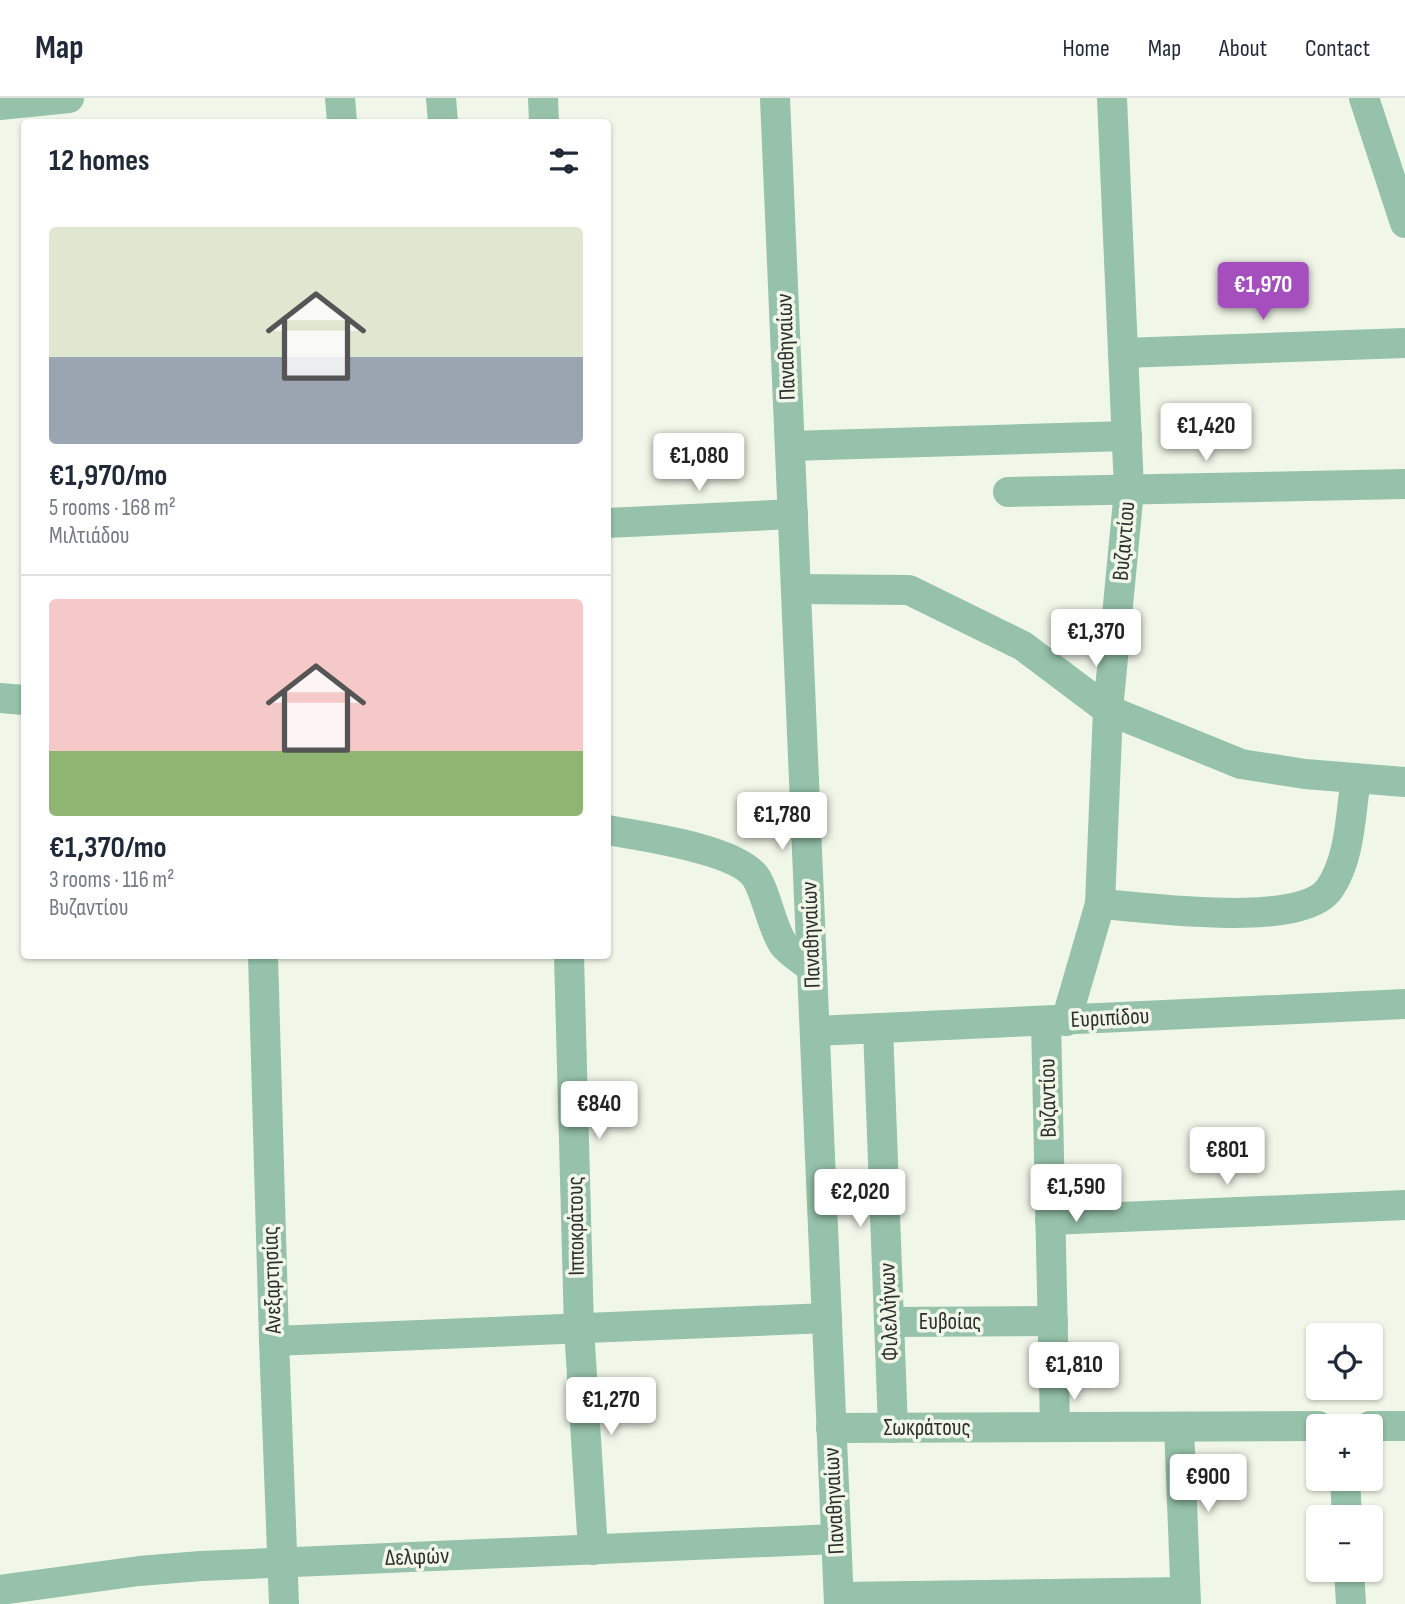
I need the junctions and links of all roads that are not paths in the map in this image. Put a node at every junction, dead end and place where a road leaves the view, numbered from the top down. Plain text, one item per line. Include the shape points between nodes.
1 (69, 98) edge
2 (341, 98) edge
3 (441, 98) edge
4 (543, 98) edge
5 (775, 98) edge
6 (1112, 98) edge
7 (1364, 98) edge
8 (0, 105) edge
9 (342, 119) edge
10 (443, 119) edge
11 (544, 119) edge
12 (1405, 223) edge
13 (1405, 343) edge
14 (1123, 353) junction
15 (1127, 436) junction
16 (790, 446) junction
17 (1405, 484) edge
18 (1129, 490) junction
19 (1008, 492) dead end
20 (793, 514) junction
21 (611, 523) edge
22 (796, 589) junction
23 (0, 698) edge
24 (21, 700) edge
25 (1108, 710) junction
26 (1356, 779) junction
27 (1405, 782) edge
28 (611, 831) edge
29 (1100, 904) junction
30 (263, 959) edge
31 (569, 959) edge
32 (812, 968) junction
33 (1405, 1004) edge
34 (1056, 1021) junction
35 (878, 1028) junction
36 (815, 1031) junction
37 (1405, 1205) edge
38 (1051, 1220) junction
39 (827, 1318) junction
40 (1053, 1321) junction
41 (889, 1322) junction
42 (579, 1328) junction
43 (274, 1341) junction
44 (1306, 1426) edge
45 (1383, 1426) edge
46 (1405, 1426) edge
47 (1055, 1427) junction
48 (1179, 1427) junction
49 (831, 1428) junction
50 (893, 1428) junction
51 (836, 1539) junction
52 (593, 1550) junction
53 (282, 1562) junction
54 (1350, 1582) edge
55 (0, 1590) edge
56 (1186, 1598) edge
57 (839, 1600) edge
58 (284, 1604) edge
59 (1351, 1604) edge

1 - 8 street
2 - 9 street
3 - 10 street
4 - 11 street
5 - 16 street, Παναθηναίων
6 - 14 street, Βυζαντίου
7 - 12 street
13 - 14 street
14 - 15 street, Βυζαντίου
15 - 16 street
15 - 18 street, Βυζαντίου
16 - 20 street, Παναθηναίων
17 - 18 street
18 - 19 street
18 - 25 street, Βυζαντίου
20 - 21 street
20 - 22 street, Παναθηναίων
22 - 25 street via 909,590 1023,646
22 - 32 street, Παναθηναίων
23 - 24 street
25 - 26 street via 1241,764
25 - 29 street, Βυζαντίου
26 - 27 street
26 - 29 street via 1349,840 1340,871 1328,891 1313,901 1266,913
28 - 32 street via 693,847 745,866 758,882 783,944
29 - 34 street, Βυζαντίου
30 - 43 street, Ανεξαρτησίας
31 - 42 street, Ιπποκράτους
32 - 36 street, Παναθηναίων
33 - 34 street, Ευριπίδου
34 - 35 street, Ευριπίδου
34 - 38 street, Βυζαντίου
35 - 36 street, Ευριπίδου
35 - 41 street, Φιλελλήνων
36 - 39 street, Παναθηναίων
37 - 38 street
38 - 40 street, Βυζαντίου
39 - 42 street
39 - 49 street, Παναθηναίων
40 - 41 street, Ευβοίας
40 - 47 street, Βυζαντίου
41 - 50 street, Φιλελλήνων
42 - 43 street
42 - 52 street, Ιπποκράτους
43 - 53 street, Ανεξαρτησίας
44 - 48 street, Σωκράτους
45 - 46 street
47 - 48 street, Σωκράτους
47 - 50 street, Σωκράτους
48 - 56 street
49 - 50 street, Σωκράτους
49 - 51 street, Παναθηναίων
51 - 52 street, Δελφών
51 - 57 street, Παναθηναίων
52 - 53 street, Δελφών
53 - 55 street, Δελφών via 139,1571
53 - 58 street, Ανεξαρτησίας
54 - 59 street
56 - 57 street

